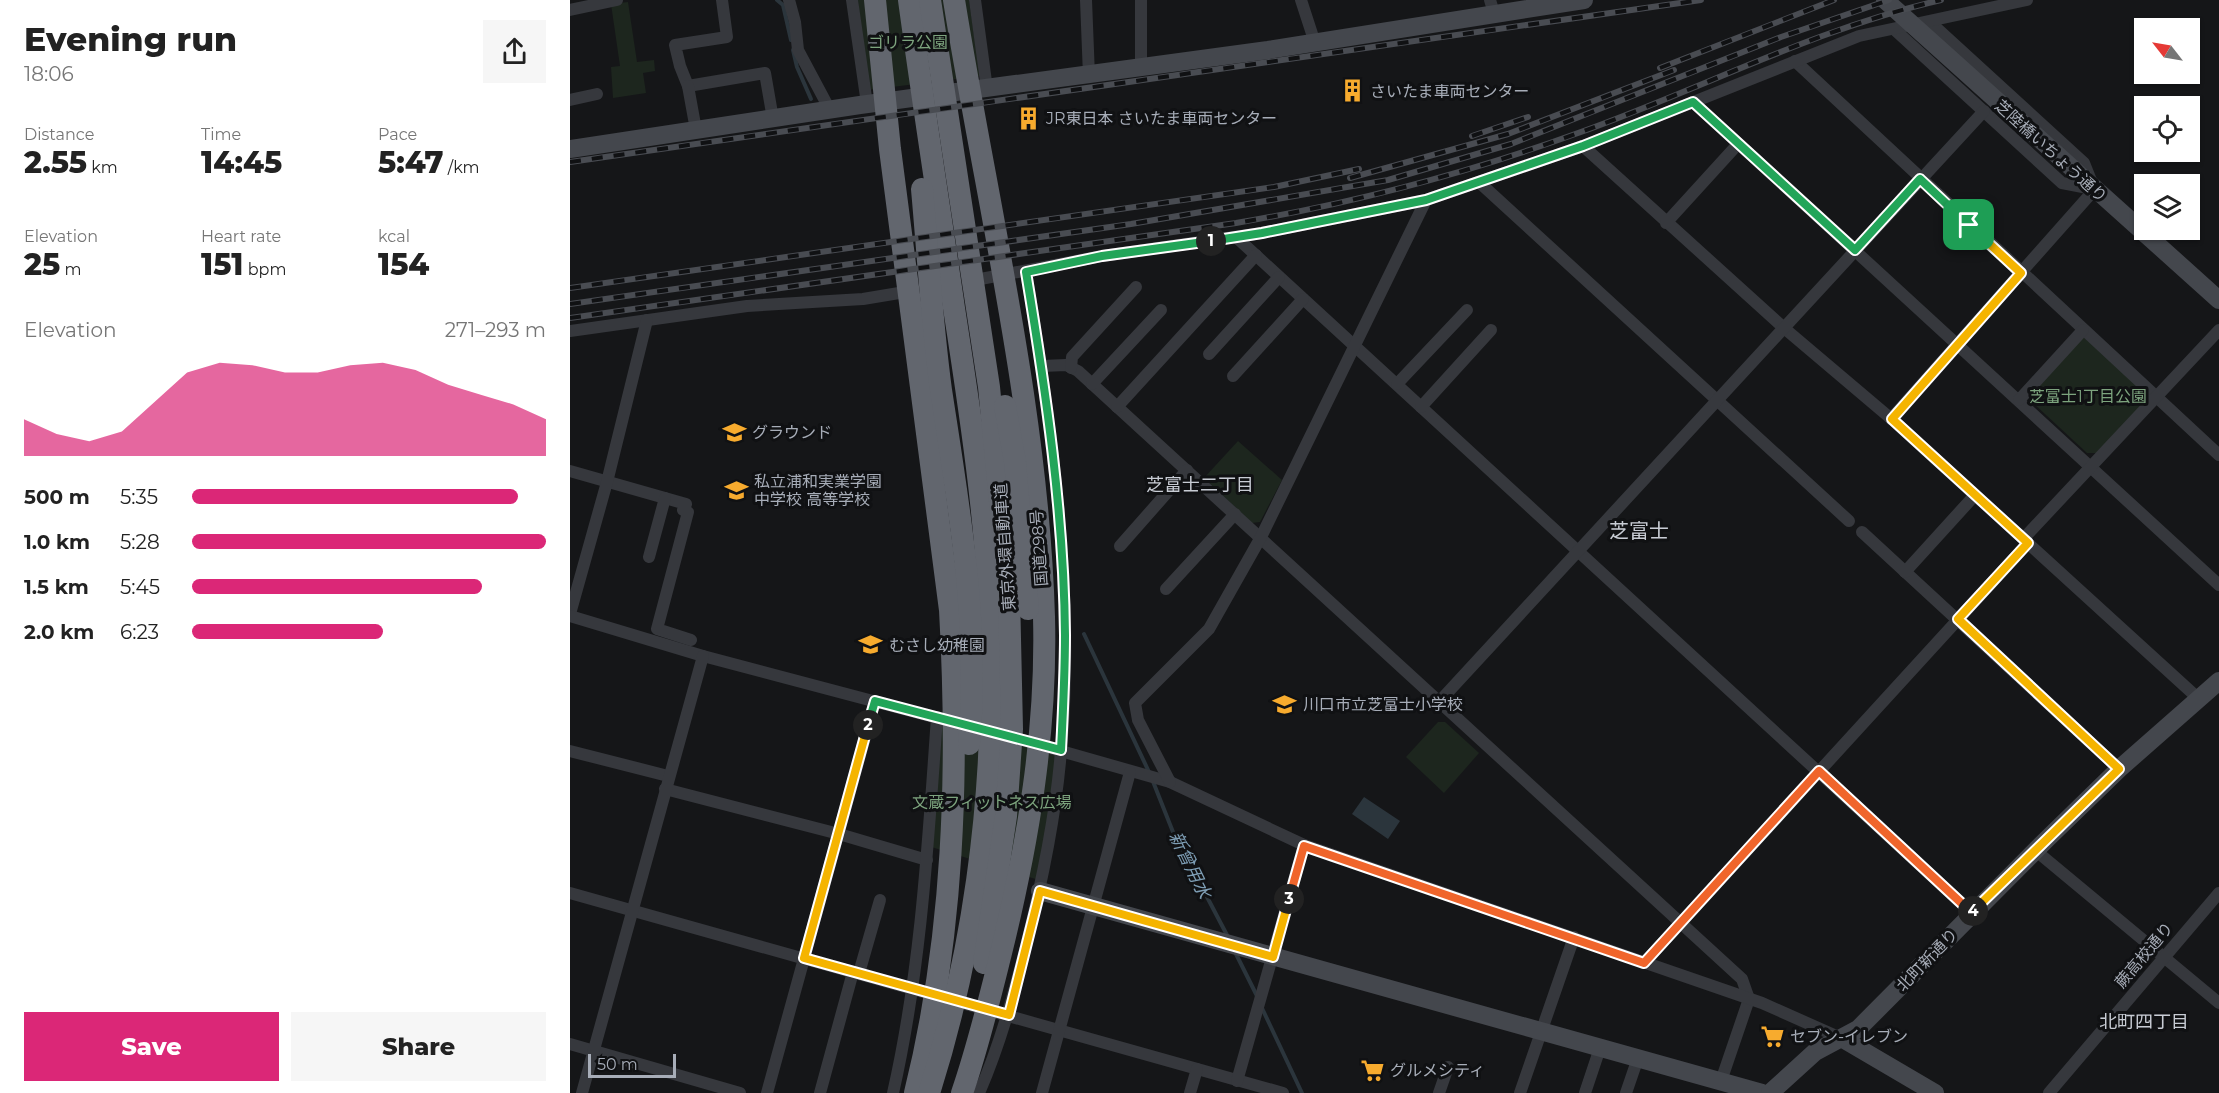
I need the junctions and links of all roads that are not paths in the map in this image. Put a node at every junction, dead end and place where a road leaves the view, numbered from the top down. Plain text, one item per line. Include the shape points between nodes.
1 (616, 0) edge
2 (722, 0) edge
3 (789, 0) edge
4 (852, 0) edge
5 (875, 0) edge
6 (903, 0) edge
7 (909, 0) edge
8 (930, 0) edge
9 (954, 0) edge
10 (975, 0) edge
11 (1086, 0) edge
12 (1142, 0) edge
13 (1301, 0) edge
14 (1584, 0) edge
15 (1885, 0) edge
16 (2027, 0) edge
17 (1492, 7) edge
18 (570, 10) edge
19 (1931, 23) junction
20 (1895, 30) junction
21 (1315, 43) junction
22 (1795, 61) junction
23 (1141, 68) junction
24 (1089, 76) junction
25 (688, 86) junction
26 (987, 89) junction
27 (597, 94) dead end
28 (570, 100) edge
29 (1693, 102) junction
30 (867, 104) junction
31 (830, 110) junction
32 (1983, 111) junction
33 (772, 119) junction
34 (696, 130) junction
35 (1738, 144) junction
36 (1583, 146) junction
37 (570, 149) edge
38 (1920, 179) junction
39 (1480, 183) junction
40 (2094, 189) junction
41 (1426, 200) junction
42 (961, 209) junction
43 (1666, 223) junction
44 (1236, 237) junction
45 (1855, 250) junction
46 (1256, 255) junction
47 (1026, 272) junction
48 (2021, 273) junction
49 (1279, 277) junction
50 (1136, 287) dead end
51 (1303, 298) junction
52 (2219, 300) edge
53 (1161, 310) dead end
54 (1467, 310) dead end
55 (647, 320) junction
56 (1784, 327) junction
57 (1491, 330) dead end
58 (2083, 330) junction
59 (2219, 330) edge
60 (570, 331) edge
61 (1958, 343) junction
62 (1356, 347) junction
63 (1209, 354) dead end
64 (1042, 366) junction
65 (1071, 368) junction
66 (1233, 376) dead end
67 (1092, 384) junction
68 (1397, 384) junction
69 (2158, 398) junction
70 (2019, 400) junction
71 (1716, 401) junction
72 (1117, 407) junction
73 (1421, 407) junction
74 (1892, 419) junction
75 (2219, 455) edge
76 (2092, 468) junction
77 (1187, 470) junction
78 (570, 471) edge
79 (607, 482) junction
80 (1975, 495) junction
81 (665, 498) junction
82 (1235, 514) junction
83 (1849, 521) dead end
84 (1862, 532) dead end
85 (1261, 537) junction
86 (2026, 540) junction
87 (1120, 546) dead end
88 (1578, 551) junction
89 (649, 557) dead end
90 (1905, 572) junction
91 (2219, 585) edge
92 (1166, 589) dead end
93 (570, 615) edge
94 (1958, 619) junction
95 (691, 640) dead end
96 (703, 656) junction
97 (2219, 681) edge
98 (2200, 699) junction
99 (875, 701) junction
100 (1438, 703) junction
101 (937, 717) junction
102 (1061, 750) junction
103 (570, 751) edge
104 (1038, 765) junction
105 (2119, 769) junction
106 (1819, 771) junction
107 (1136, 774) junction
108 (669, 776) junction
109 (1165, 781) junction
110 (665, 789) junction
111 (839, 834) junction
112 (1304, 846) junction
113 (2035, 850) junction
114 (927, 861) junction
115 (1040, 891) junction
116 (570, 893) edge
117 (2219, 893) edge
118 (880, 900) dead end
119 (1093, 906) junction
120 (631, 910) junction
121 (1972, 913) junction
122 (945, 915) junction
123 (1680, 922) junction
124 (1574, 937) junction
125 (1273, 957) junction
126 (2164, 957) junction
127 (804, 958) junction
128 (1644, 963) junction
129 (856, 973) junction
130 (912, 988) junction
131 (1749, 999) junction
132 (2219, 1003) edge
133 (1009, 1015) junction
134 (1060, 1029) junction
135 (1541, 1031) junction
136 (1843, 1039) junction
137 (570, 1044) edge
138 (1600, 1047) junction
139 (593, 1050) junction
140 (1638, 1058) junction
141 (1448, 1067) dead end
142 (1197, 1069) junction
143 (985, 1079) junction
144 (1237, 1081) junction
145 (1721, 1081) junction
146 (582, 1093) edge
147 (740, 1093) edge
148 (767, 1093) edge
149 (820, 1093) edge
150 (893, 1093) edge
151 (915, 1093) edge
152 (929, 1093) edge
153 (951, 1093) edge
154 (962, 1093) edge
155 (979, 1093) edge
156 (986, 1093) edge
157 (1042, 1093) edge
158 (1190, 1093) edge
159 (1283, 1093) edge
160 (1439, 1093) edge
161 (1520, 1093) edge
162 (1585, 1093) edge
163 (1626, 1093) edge
164 (1762, 1093) edge
165 (1770, 1093) edge
166 (1935, 1093) edge
167 (2049, 1093) edge

1 - 18 street
2 - 25 street via 727,37 675,45
3 - 31 street via 798,50
4 - 30 street
5 - 122 highway via 890,149 950,610 955,754
6 - 122 highway via 941,388 969,584 970,737 963,814
7 - 152 highway, 東京外環自動車道 via 978,475 991,659 986,790 974,899 957,991
8 - 42 highway, 東京外環自動車道
9 - 104 highway, 国道298号 via 1030,453 1040,541 1044,619
10 - 26 street
11 - 24 street
12 - 23 street
13 - 21 street
14 - 17 street
15 - 40 street, 芝陸橋いちょう通り
16 - 19 street
17 - 21 street
19 - 20 street
19 - 40 street via 2084,163
20 - 22 street via 1859,36
20 - 32 street
21 - 23 street
22 - 29 street
22 - 38 street
23 - 24 street
24 - 26 street
25 - 33 street via 765,72
25 - 34 street
26 - 30 street
27 - 28 street
29 - 35 street
29 - 36 street
30 - 31 street
31 - 33 street
32 - 38 street
32 - 40 street via 2062,183
33 - 34 street
34 - 37 street
35 - 43 street
35 - 45 street
36 - 39 street
36 - 43 street
38 - 45 street
38 - 48 street
39 - 41 street
39 - 71 street
40 - 48 street
40 - 52 street, 芝陸橋いちょう通り
41 - 44 street
41 - 62 street
42 - 104 highway via 1016,462
42 - 153 highway, 東京外環自動車道 via 999,472 1009,594 1012,729 995,904 978,996
43 - 56 street
44 - 46 street
44 - 47 street via 1102,256
45 - 56 street
45 - 61 street
46 - 49 street
46 - 72 street
47 - 55 street via 863,299 747,306
47 - 64 street
48 - 58 street
48 - 61 street
49 - 51 street
49 - 63 street
50 - 65 street via 1072,357
51 - 62 street
51 - 66 street
53 - 67 street
54 - 68 street
55 - 60 street
55 - 79 street
56 - 71 street
56 - 74 street
57 - 73 street
58 - 69 street
58 - 70 street
59 - 69 street
61 - 70 street
61 - 74 street
62 - 68 street
62 - 85 street
64 - 65 street
64 - 102 street via 1058,504 1065,635
65 - 67 street
67 - 72 street
68 - 73 street
69 - 75 street
69 - 76 street
70 - 76 street
71 - 83 street
71 - 88 street
72 - 77 street
73 - 88 street
74 - 80 street
76 - 86 street
76 - 91 street
77 - 82 street
77 - 87 street
78 - 79 street
79 - 81 street
79 - 93 street
80 - 86 street
80 - 90 street
81 - 89 street
81 - 95 street via 686,504 684,510 688,512 657,629
82 - 85 street
82 - 92 street
84 - 90 street
85 - 100 street
85 - 109 street via 1209,629 1135,703 1138,720
86 - 94 street
86 - 98 street
88 - 100 street
88 - 106 street
90 - 94 street
93 - 96 street
94 - 105 street
94 - 106 street
96 - 99 street
96 - 108 street
97 - 98 street, 北町新通り
98 - 105 street, 北町新通り
99 - 101 street
99 - 111 street
100 - 123 street via 1502,756
101 - 102 street
101 - 114 street
102 - 107 street
102 - 115 street
103 - 108 street
104 - 154 highway, 国道298号 via 1017,888 977,1049
105 - 113 street, 北町新通り
106 - 121 street
106 - 123 street
107 - 109 street
107 - 119 street
108 - 110 street
109 - 112 street
110 - 111 street
110 - 120 street
111 - 114 street
111 - 127 street
112 - 124 street
112 - 125 street
113 - 121 street, 北町新通り
113 - 126 street
114 - 130 street
115 - 119 street
115 - 133 street
116 - 120 street
117 - 126 street, 蕨高校通り
118 - 129 street
119 - 125 street
119 - 134 street
120 - 127 street
120 - 139 street
121 - 136 street, 北町新通り via 1902,987
122 - 151 highway
123 - 128 street
123 - 131 street via 1742,979
124 - 128 street
124 - 135 street
125 - 135 street
125 - 144 street
126 - 132 street
126 - 167 street, 蕨高校通り
127 - 129 street
127 - 148 street
128 - 131 street
129 - 130 street
129 - 149 street
130 - 133 street
130 - 150 street
131 - 136 street
131 - 145 street
133 - 134 street
133 - 143 street
134 - 142 street
134 - 157 street
135 - 138 street
135 - 161 street
136 - 165 street, 北町新通り via 1815,1052
136 - 166 street
137 - 139 street
138 - 140 street
138 - 162 street
139 - 146 street
139 - 147 street
140 - 145 street
140 - 163 street
141 - 160 street
142 - 144 street
142 - 158 street
143 - 155 street
143 - 156 street
144 - 159 street
145 - 164 street

